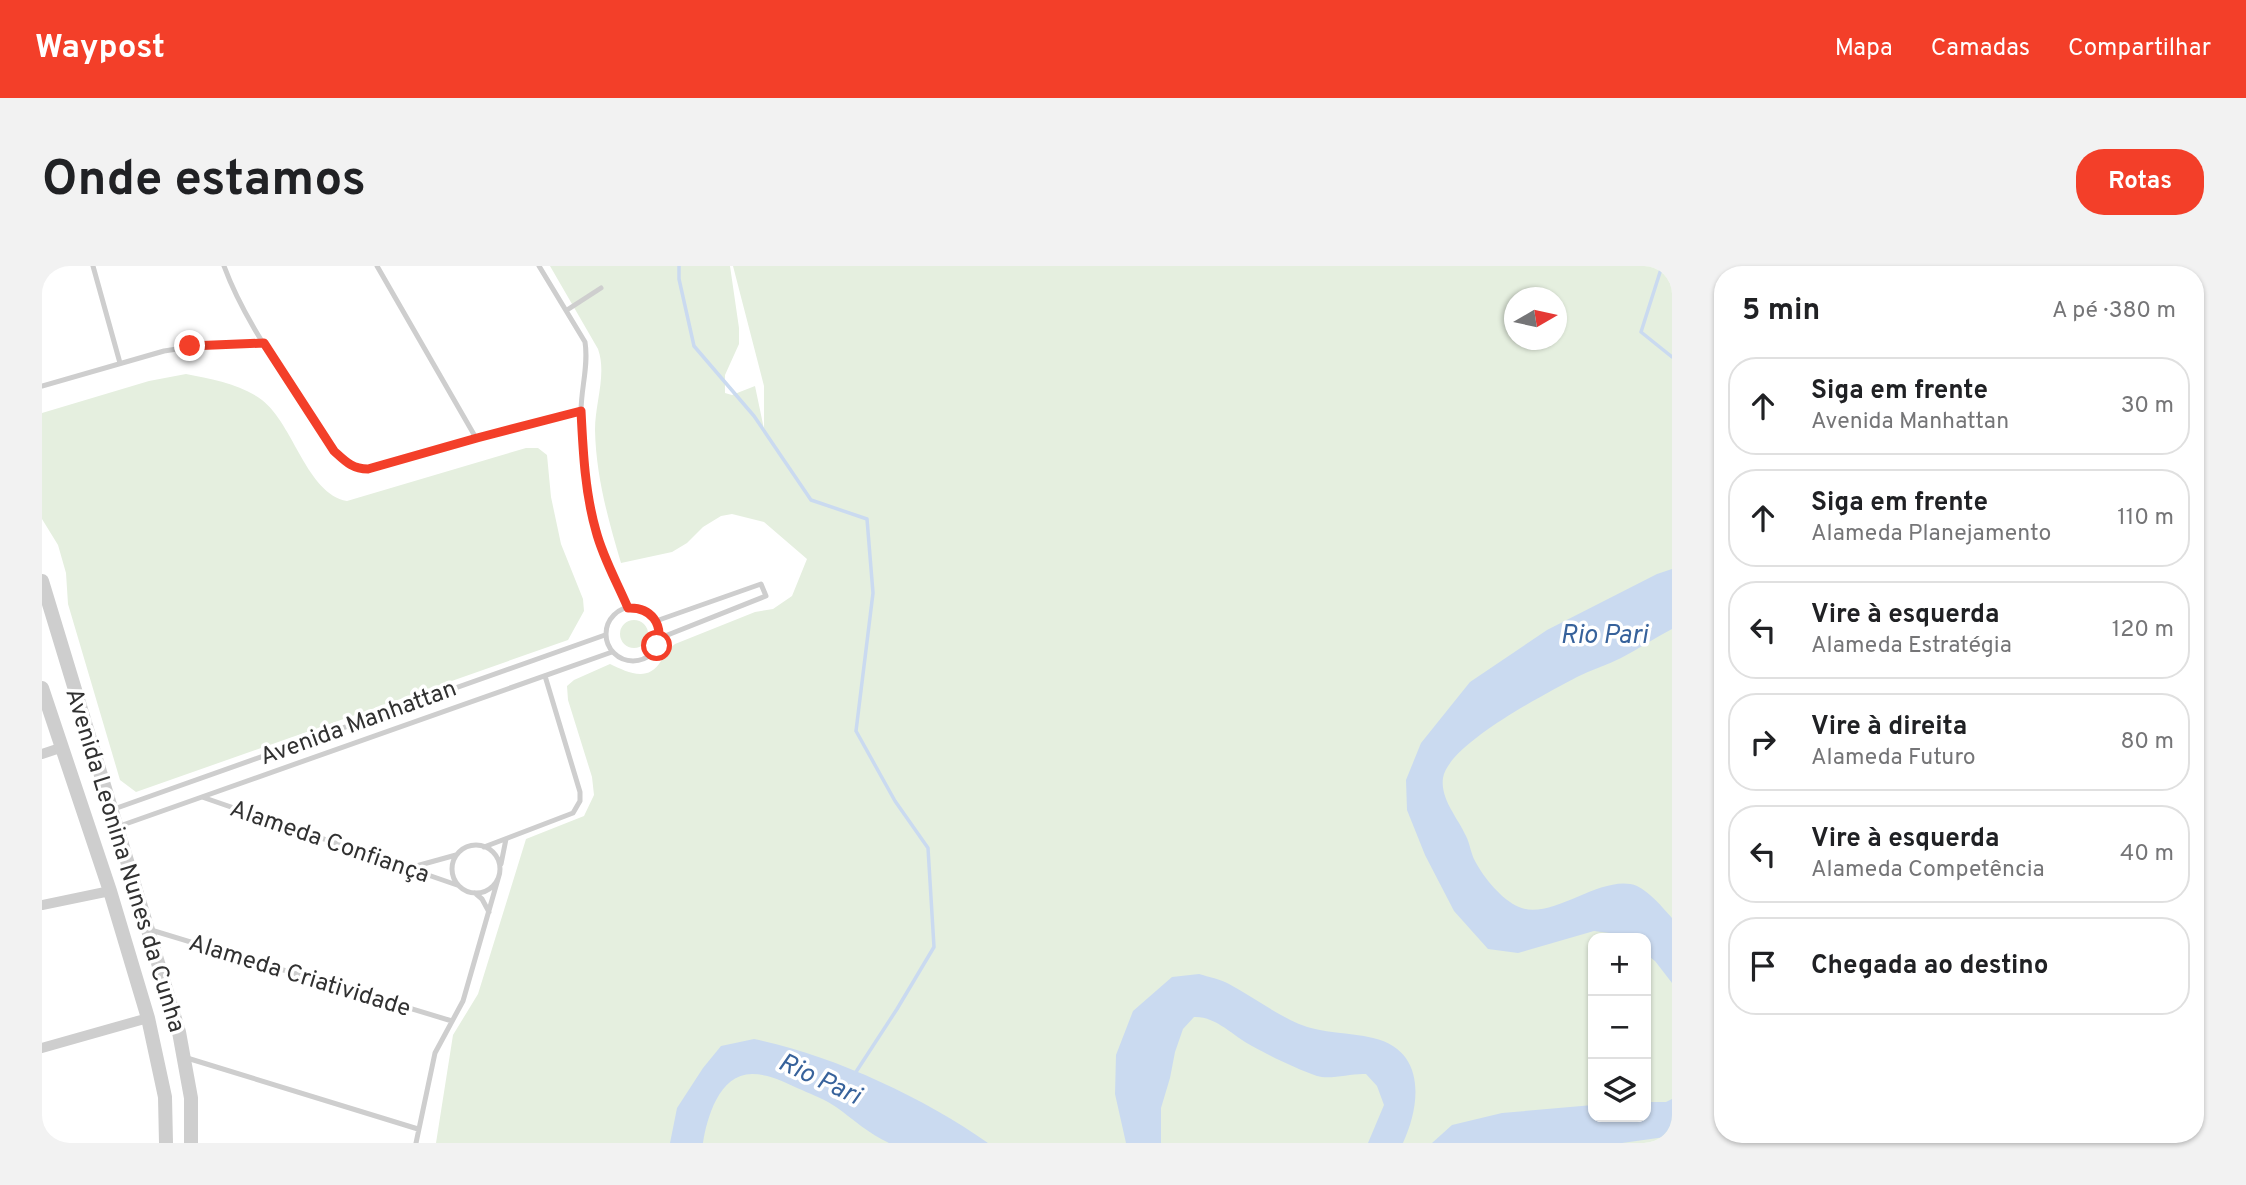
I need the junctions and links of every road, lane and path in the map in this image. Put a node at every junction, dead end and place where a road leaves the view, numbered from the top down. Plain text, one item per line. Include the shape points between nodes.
1 (93, 266) edge
2 (224, 266) edge
3 (377, 266) edge
4 (539, 266) edge
5 (601, 288) dead end
6 (567, 310) junction
7 (264, 343) junction
8 (120, 363) junction
9 (42, 386) edge
10 (581, 411) junction
11 (477, 438) junction
12 (42, 581) edge
13 (628, 608) junction
14 (656, 621) junction
15 (606, 635) junction
16 (660, 638) junction
17 (612, 652) junction
18 (545, 676) junction
19 (42, 688) edge
20 (62, 747) junction
21 (42, 754) edge
22 (202, 797) junction
23 (111, 810) junction
24 (117, 827) junction
25 (506, 839) junction
26 (484, 847) junction
27 (456, 855) junction
28 (409, 868) junction
29 (500, 871) junction
30 (498, 878) junction
31 (457, 885) junction
32 (110, 891) junction
33 (475, 893) junction
34 (42, 905) edge
35 (489, 912) junction
36 (147, 929) junction
37 (148, 1018) junction
38 (452, 1021) junction
39 (42, 1048) edge
40 (184, 1057) junction
41 (418, 1129) junction
42 (166, 1143) edge
43 (191, 1143) edge
44 (416, 1143) edge

1 - 8 lane
2 - 7 lane
3 - 11 lane
4 - 6 lane
5 - 6 lane
6 - 10 lane via 587,355
7 - 8 lane via 190,346
7 - 11 lane via 334,451 349,465 368,469
8 - 9 lane
10 - 11 lane
10 - 13 lane via 595,529
12 - 23 street, Avenida Leonina Nunes da Cunha
13 - 14 lane via 644,610
13 - 15 lane via 612,617
14 - 16 lane
14 - 16 lane, Avenida Manhattan via 761,584 766,596
15 - 17 lane
15 - 23 lane, Avenida Manhattan
16 - 17 lane, Avenida Manhattan via 652,653 637,661 628,662
17 - 18 lane, Avenida Manhattan
18 - 22 lane, Avenida Manhattan
18 - 25 lane via 580,801 573,813
19 - 20 street, Avenida Leonina Nunes da Cunha
20 - 21 street
20 - 32 street, Avenida Leonina Nunes da Cunha
22 - 24 lane, Avenida Manhattan
22 - 28 lane, Alameda Confiança
23 - 24 street, Avenida Leonina Nunes da Cunha
24 - 36 street, Avenida Leonina Nunes da Cunha
25 - 26 lane
25 - 29 lane
26 - 27 lane via 468,846
26 - 29 lane via 495,855
27 - 28 lane
27 - 31 lane via 452,871
28 - 31 lane, Alameda Confiança
29 - 30 lane
30 - 33 lane via 487,891
30 - 35 lane
31 - 33 lane
32 - 34 street
32 - 37 street, Avenida Leonina Nunes da Cunha
33 - 35 lane
35 - 38 lane via 463,1001
36 - 38 lane, Alameda Criatividade
36 - 40 street, Avenida Leonina Nunes da Cunha
37 - 39 street
37 - 42 street, Avenida Leonina Nunes da Cunha via 165,1097
38 - 41 lane via 435,1053
40 - 41 lane
40 - 43 street, Avenida Leonina Nunes da Cunha via 191,1098
41 - 44 lane

